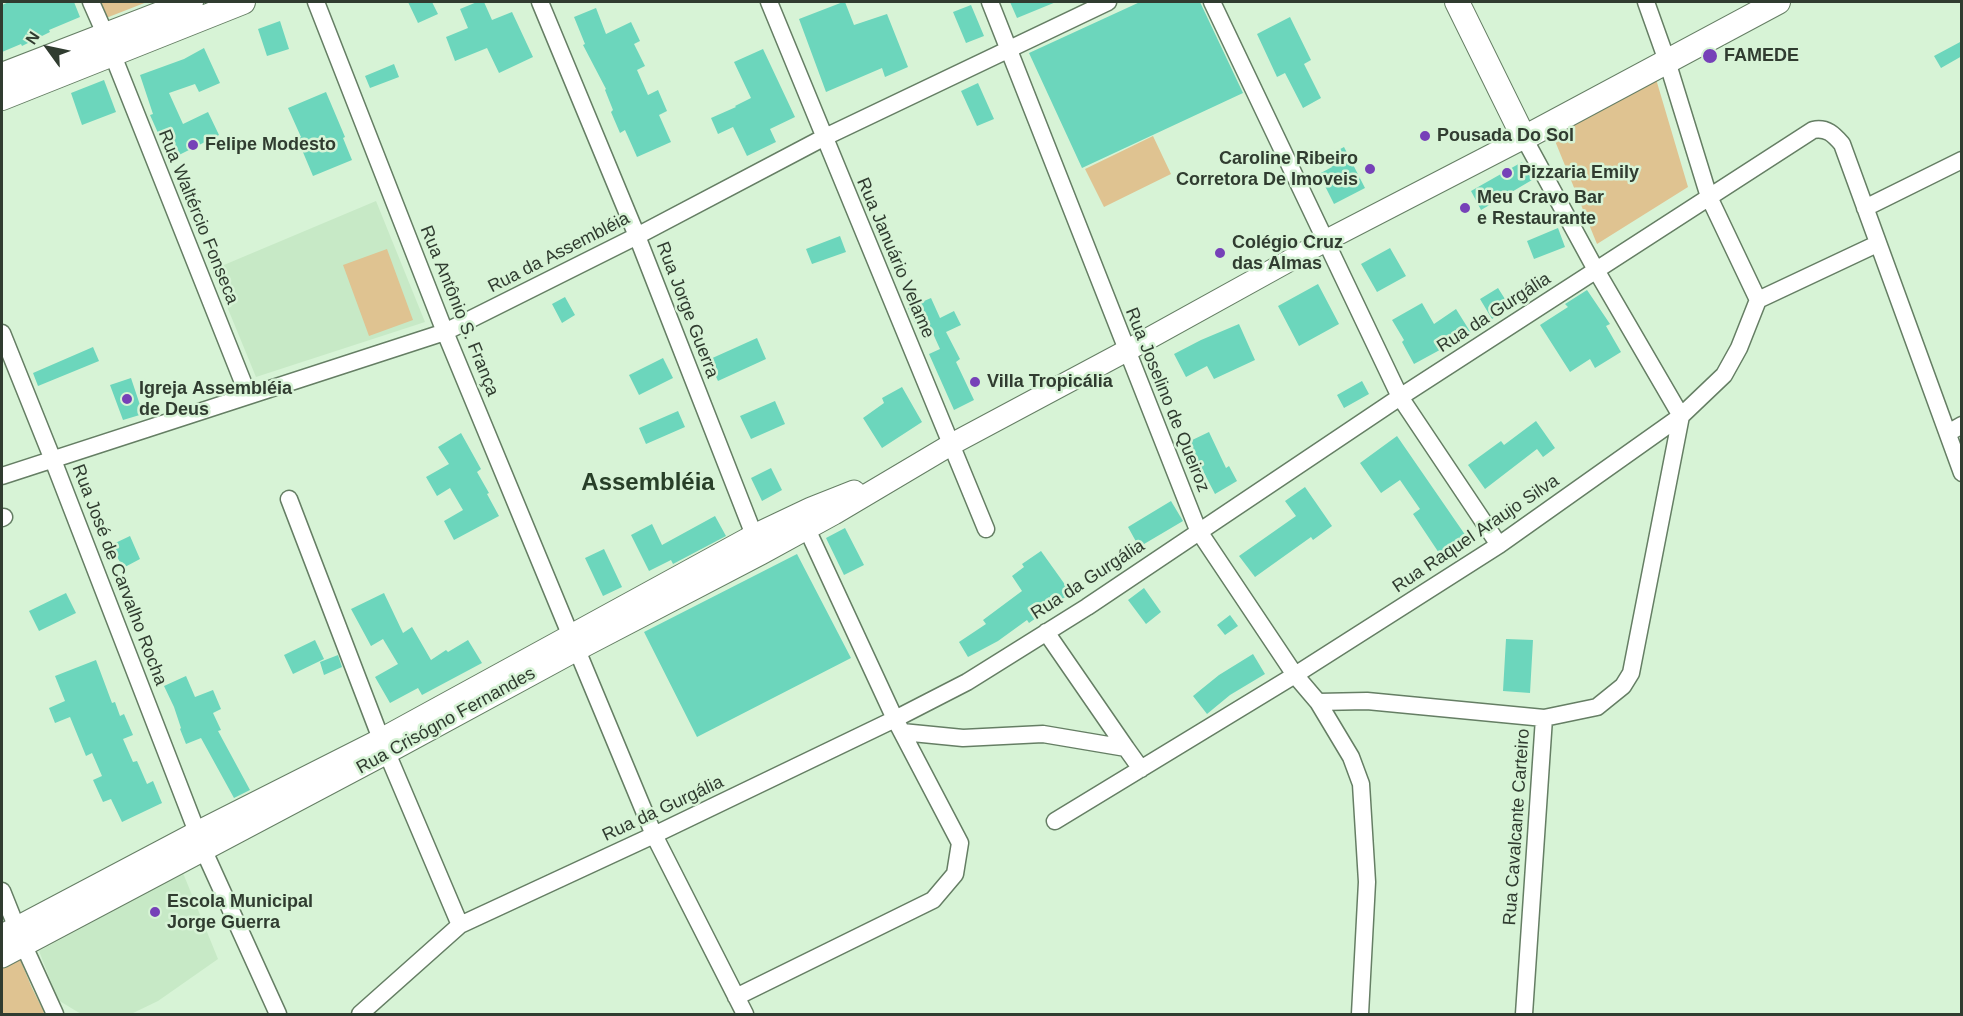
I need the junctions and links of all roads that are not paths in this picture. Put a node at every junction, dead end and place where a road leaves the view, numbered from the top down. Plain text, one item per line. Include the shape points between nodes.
1 (91, 2) edge
2 (191, 2) edge
3 (243, 2) edge
4 (316, 2) edge
5 (540, 2) edge
6 (769, 2) edge
7 (990, 2) edge
8 (1108, 2) edge
9 (1212, 2) edge
10 (1457, 2) edge
11 (1646, 2) edge
12 (1778, 2) edge
13 (109, 44) junction
14 (1009, 49) junction
15 (1667, 61) junction
16 (2, 75) edge
17 (2, 98) edge
18 (823, 138) junction
19 (1524, 138) junction
20 (1962, 160) edge
21 (1709, 197) junction
22 (1865, 208) junction
23 (637, 236) junction
24 (1324, 241) junction
25 (1878, 244) junction
26 (1596, 270) junction
27 (1758, 300) junction
28 (445, 332) junction
29 (2, 333) edge
30 (1126, 351) junction
31 (248, 396) junction
32 (1400, 397) junction
33 (1681, 416) junction
34 (1955, 429) edge
35 (952, 444) junction
36 (53, 459) junction
37 (1962, 473) edge
38 (2, 476) edge
39 (889, 480) junction
40 (289, 499) dead end
41 (807, 529) junction
42 (986, 529) dead end
43 (1198, 530) junction
44 (754, 535) junction
45 (1499, 545) junction
46 (1046, 632) junction
47 (574, 642) junction
48 (1295, 675) junction
49 (1318, 702) junction
50 (1544, 718) junction
51 (899, 726) junction
52 (384, 746) junction
53 (1126, 748) junction
54 (1142, 769) junction
55 (1055, 821) dead end
56 (654, 835) junction
57 (201, 841) junction
58 (2, 891) edge
59 (460, 925) junction
60 (14, 936) edge
61 (2, 957) edge
62 (736, 998) junction
63 (55, 1014) edge
64 (278, 1014) edge
65 (360, 1014) edge
66 (745, 1014) edge
67 (1360, 1014) edge
68 (1524, 1014) edge

1 - 13 street, Rua Waltércio Fonseca
2 - 13 main road
3 - 13 main road
4 - 28 street, Rua Antônio S. França
5 - 23 street, Rua Jorge Guerra
6 - 18 street, Rua Januário Velame
7 - 14 street, Rua Joselino de Queiroz
8 - 14 street, Rua da Assembléia
9 - 24 street
10 - 19 main road
11 - 15 street
12 - 15 main road, Rua Crisógno Fernandes
13 - 16 main road
13 - 17 main road
13 - 31 street, Rua Waltércio Fonseca
14 - 18 street, Rua da Assembléia
14 - 30 street, Rua Joselino de Queiroz
15 - 19 main road, Rua Crisógno Fernandes
15 - 21 street
18 - 23 street, Rua da Assembléia
18 - 35 street, Rua Januário Velame
19 - 24 street, Rua Crisógno Fernandes
19 - 26 street
20 - 22 street
21 - 22 street, Rua da Gurgália via 1813,130 1826,130 1842,144
21 - 26 street, Rua da Gurgália
21 - 27 street
22 - 25 street
23 - 28 street, Rua da Assembléia
23 - 44 street, Rua Jorge Guerra
24 - 30 street, Rua Crisógno Fernandes
24 - 32 street
25 - 27 street
25 - 34 street
26 - 32 street, Rua da Gurgália
26 - 33 street
27 - 33 street, Rua Raquel Araujo Silva via 1724,375
28 - 31 street, Rua da Assembléia
28 - 47 street, Rua Antônio S. França
29 - 36 street, Rua José de Carvalho Rocha
30 - 35 street, Rua Crisógno Fernandes
30 - 43 street, Rua Joselino de Queiroz
31 - 36 street, Rua da Assembléia
32 - 43 street, Rua da Gurgália
32 - 45 street
33 - 45 street, Rua Raquel Araujo Silva
33 - 50 street, Rua Cavalcante Carteiro via 1631,673 1623,686 1597,707
34 - 37 street
35 - 39 street, Rua Crisógno Fernandes
35 - 42 street, Rua Januário Velame
36 - 38 street, Rua da Assembléia
36 - 57 street, Rua José de Carvalho Rocha
39 - 41 street, Rua Crisógno Fernandes
39 - 44 street, Rua Crisógno Fernandes via 835,497
40 - 52 street
41 - 47 street, Rua Crisógno Fernandes
41 - 51 street
43 - 46 street, Rua da Gurgália
43 - 48 street, Rua Joselino de Queiroz
44 - 47 street, Rua Crisógno Fernandes
45 - 48 street, Rua Raquel Araujo Silva
46 - 51 street, Rua da Gurgália
46 - 53 street
47 - 52 street, Rua Crisógno Fernandes
47 - 56 street, Rua Antônio S. França
48 - 49 street, Rua Joselino de Queiroz
48 - 54 street, Rua Raquel Araujo Silva
49 - 50 street via 1367,701
49 - 67 street, Rua Joselino de Queiroz via 1351,757 1361,784 1367,882
50 - 68 street, Rua Cavalcante Carteiro
51 - 53 street via 963,738 1043,734
51 - 56 street, Rua da Gurgália
51 - 62 street via 960,843 955,874 933,900
52 - 57 street, Rua Crisógno Fernandes
52 - 59 street
53 - 54 street
54 - 55 street, Rua Raquel Araujo Silva
56 - 59 street, Rua da Gurgália
56 - 62 street, Rua Antônio S. França
57 - 60 street, Rua Crisógno Fernandes
57 - 64 street, Rua José de Carvalho Rocha
58 - 60 street
59 - 65 street, Rua da Gurgália
60 - 61 street, Rua Crisógno Fernandes
60 - 63 street
62 - 66 street, Rua Antônio S. França

